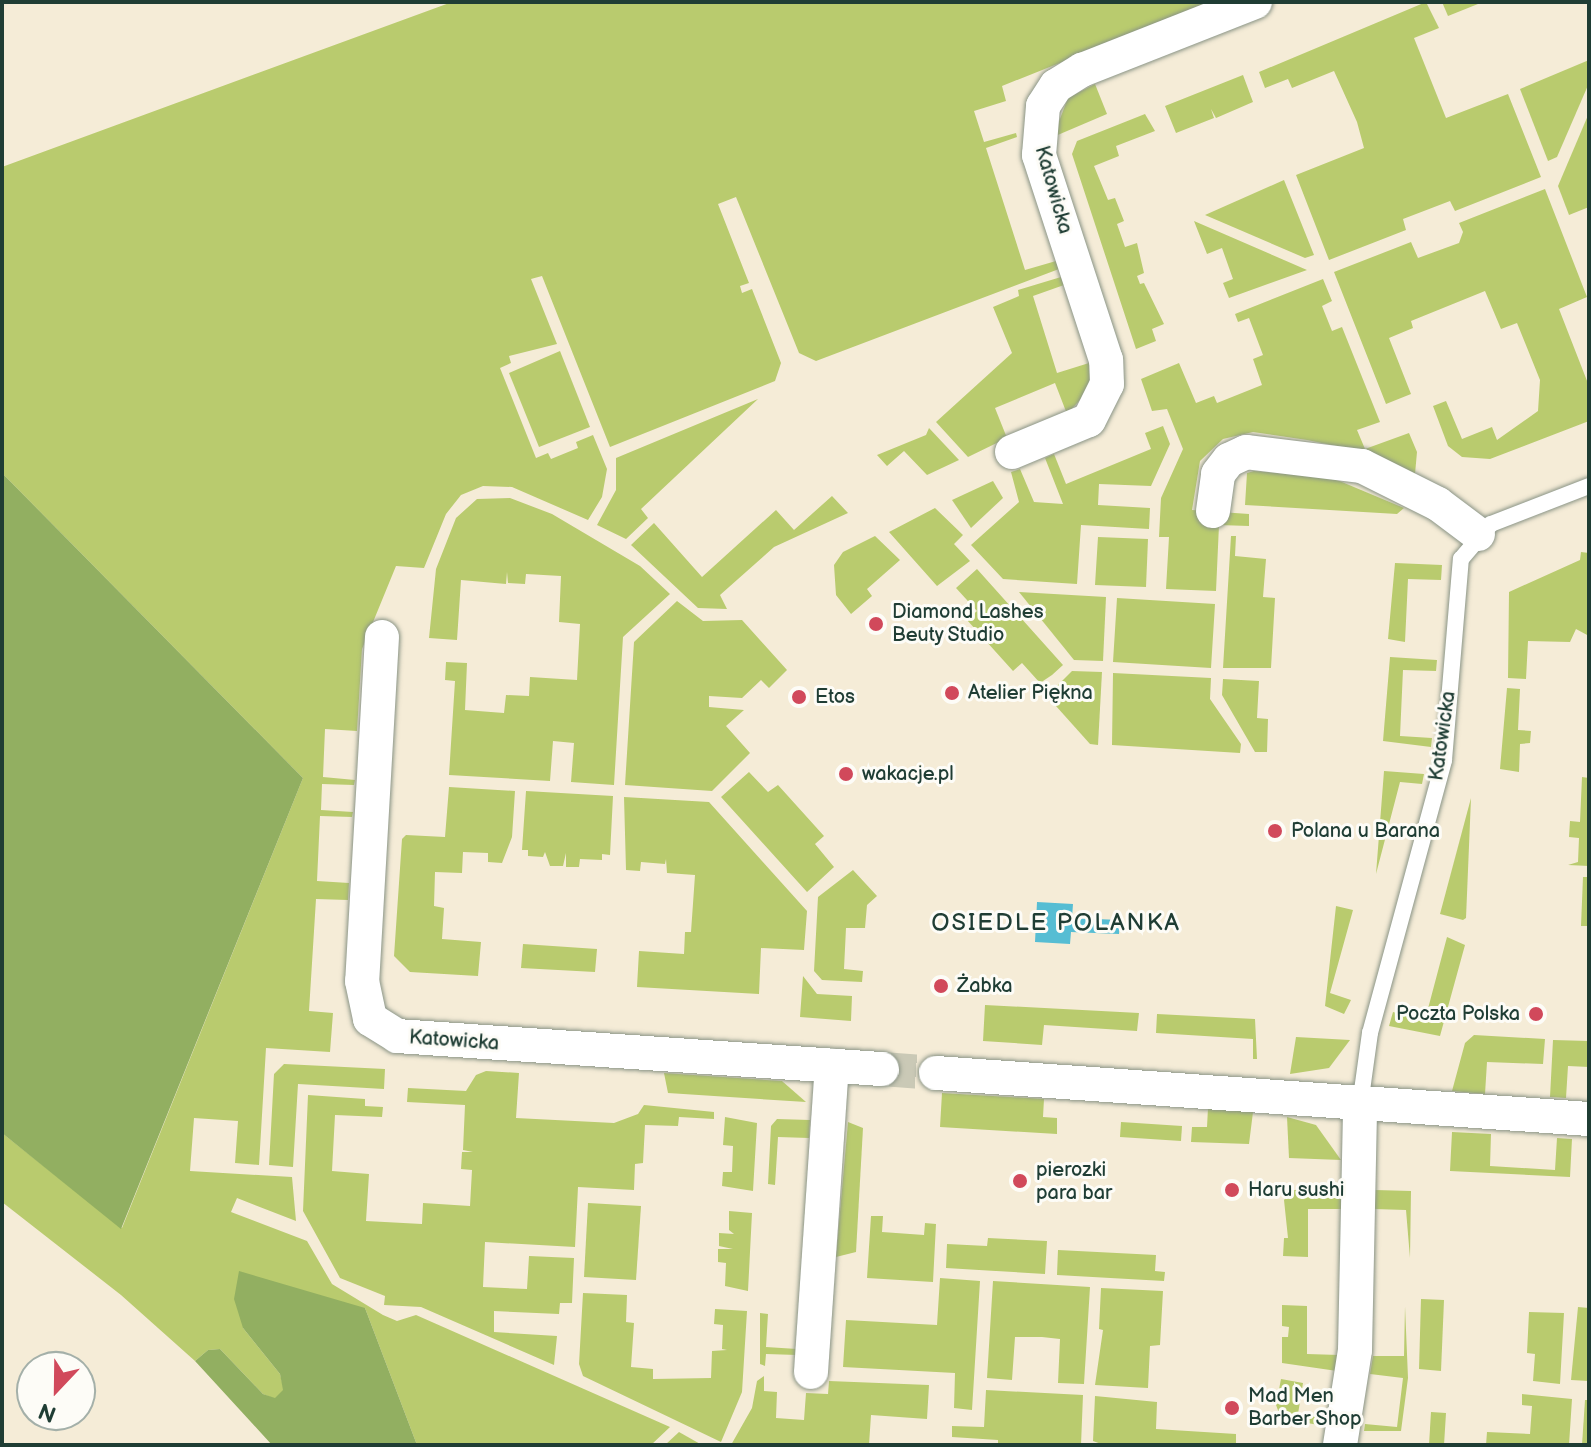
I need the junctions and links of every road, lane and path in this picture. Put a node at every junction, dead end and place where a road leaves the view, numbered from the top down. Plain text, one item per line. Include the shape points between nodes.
1 (1255, 2) edge
2 (1012, 452) dead end
3 (1589, 486) edge
4 (1213, 511) dead end
5 (1478, 534) junction
6 (382, 637) dead end
7 (832, 1066) junction
8 (882, 1069) tunnel mouth
9 (936, 1073) tunnel mouth
10 (1360, 1105) junction
11 (1589, 1119) edge
12 (811, 1372) dead end
13 (1340, 1445) edge

1 - 2 street, Katowicka via 1082,70 1056,86 1043,106 1039,155 1106,360 1107,384 1089,420
3 - 5 lane via 1491,524
4 - 5 street via 1218,474 1229,460 1246,452 1362,466 1438,504
5 - 10 lane, Katowicka via 1461,559 1444,760 1370,1033
6 - 7 street, Katowicka via 362,981 370,1019 397,1036
7 - 8 street, Katowicka
7 - 12 street
9 - 10 street
10 - 11 street
10 - 13 street, Katowicka via 1355,1350

